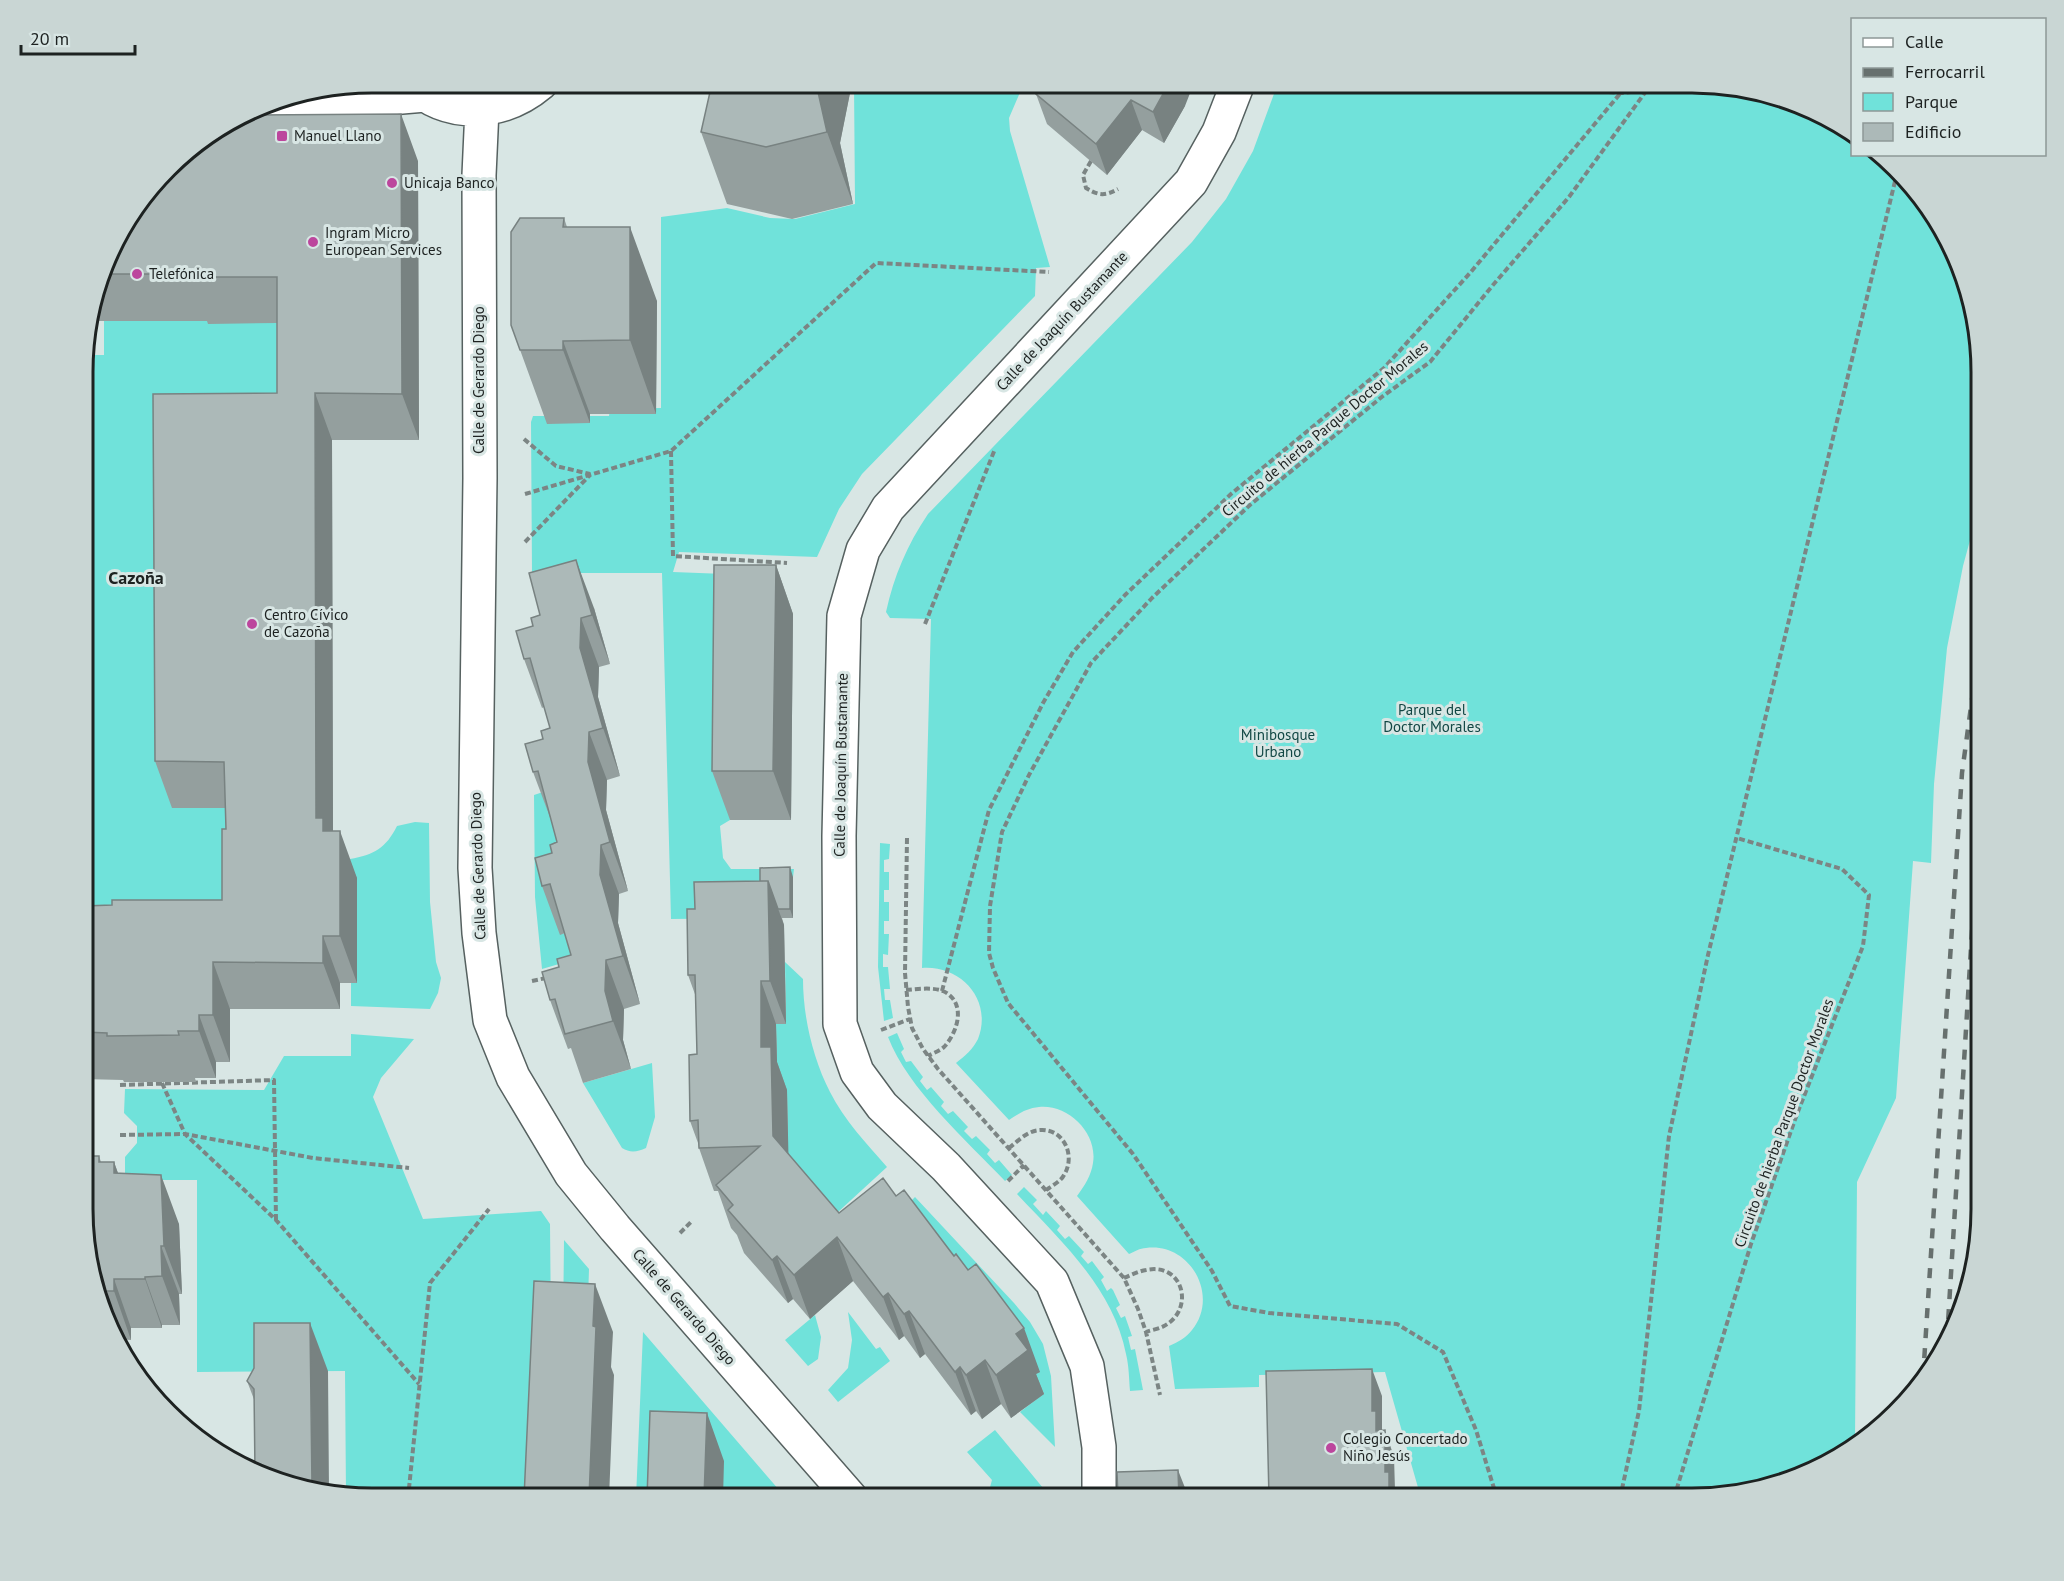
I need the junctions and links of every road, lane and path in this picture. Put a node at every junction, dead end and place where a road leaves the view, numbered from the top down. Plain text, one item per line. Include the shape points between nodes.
1 (397, 93) edge
2 (426, 93) edge
3 (528, 93) edge
4 (1234, 93) edge
5 (1622, 93) edge
6 (1645, 93) edge
7 (309, 100) edge
8 (482, 109) junction
9 (1091, 161) edge
10 (1896, 182) edge
11 (1118, 189) dead end
12 (1049, 272) dead end
13 (524, 439) dead end
14 (997, 444) dead end
15 (671, 451) junction
16 (591, 475) junction
17 (525, 494) dead end
18 (525, 542) dead end
19 (787, 563) dead end
20 (925, 624) dead end
21 (907, 838) dead end
22 (1737, 838) junction
23 (551, 978) edge
24 (532, 981) dead end
25 (906, 990) junction
26 (942, 991) junction
27 (910, 1019) junction
28 (881, 1030) dead end
29 (928, 1056) junction
30 (162, 1083) junction
31 (120, 1085) dead end
32 (185, 1134) junction
33 (120, 1136) dead end
34 (1009, 1148) junction
35 (275, 1150) junction
36 (1024, 1165) junction
37 (409, 1168) dead end
38 (1002, 1188) dead end
39 (1046, 1190) junction
40 (489, 1209) dead end
41 (276, 1220) junction
42 (691, 1222) dead end
43 (680, 1233) dead end
44 (1124, 1278) junction
45 (1146, 1332) junction
46 (419, 1384) junction
47 (1160, 1395) dead end
48 (409, 1488) edge
49 (842, 1488) edge
50 (1099, 1488) edge
51 (1494, 1488) edge
52 (1622, 1488) edge
53 (1677, 1488) edge

1 - 7 street via 356,101
2 - 8 street via 451,106
3 - 8 street
4 - 50 street, Calle de Joaquín Bustamante via 1191,182 888,508 863,550 844,616 840,1024 857,1071 882,1106 946,1167 1052,1282 1087,1366 1099,1447
5 - 26 path via 1384,368 1231,494 1125,595 1072,652 989,810
6 - 51 path, Circuito de hierba Parque Doctor Morales via 1569,198 1430,362 1251,504 1152,598 1091,663 1002,832 990,906 989,953 1008,1003 1133,1154 1212,1271 1230,1306 1397,1324 1443,1352 1476,1430
8 - 49 street, Calle de Gerardo Diego via 478,175 480,478 475,868 490,1020 513,1077 571,1174
9 - 11 path via 1083,175 1086,188 1098,195
10 - 22 path
12 - 15 path via 876,263
13 - 16 path via 556,466
14 - 20 path
15 - 16 path
15 - 19 path via 673,555
16 - 17 path
16 - 18 path
21 - 25 path
22 - 52 path via 1669,1136 1639,1411
22 - 53 path, Circuito de hierba Parque Doctor Morales via 1842,869 1869,895 1863,946 1751,1244
23 - 24 path
25 - 26 path
25 - 27 path
26 - 29 path via 951,996 959,1022 942,1049
27 - 28 path
27 - 29 path
29 - 34 path
30 - 31 path
30 - 32 path
30 - 35 path via 274,1080
32 - 33 path
32 - 35 path
32 - 41 path
34 - 36 path
34 - 39 path via 1027,1134 1040,1130 1054,1132 1065,1142 1068,1160 1064,1175
35 - 37 path
35 - 41 path
36 - 38 path
36 - 39 path
39 - 44 path
40 - 46 path via 430,1283
41 - 46 path
42 - 43 path
44 - 45 path
44 - 45 path via 1148,1269 1166,1272 1178,1279 1183,1291 1179,1312 1165,1326
45 - 47 path
46 - 48 path

